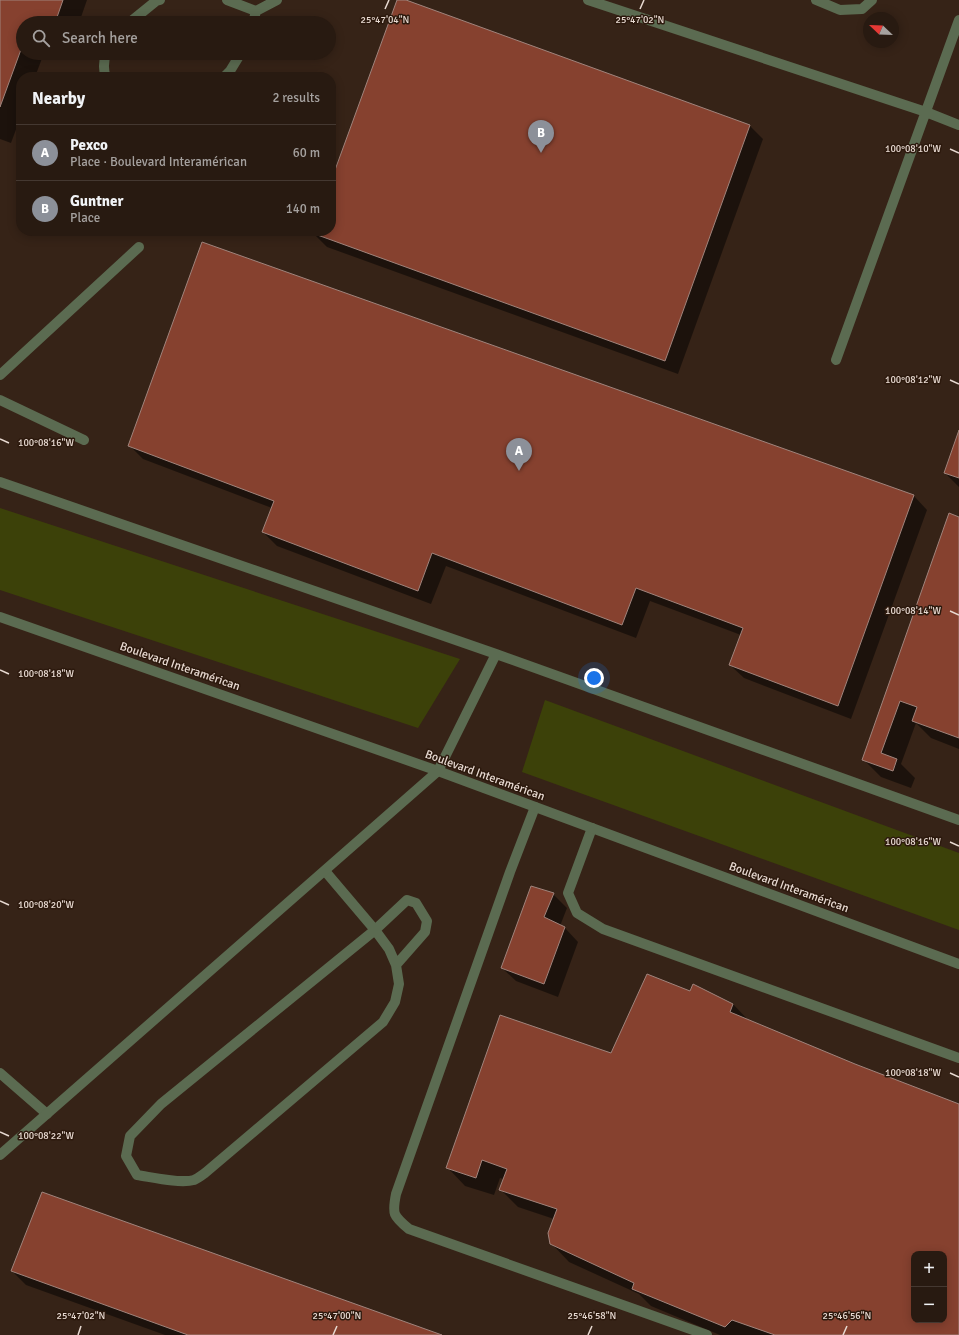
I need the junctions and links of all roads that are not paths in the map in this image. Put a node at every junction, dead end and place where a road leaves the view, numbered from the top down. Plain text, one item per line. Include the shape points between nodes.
1 (160, 0) edge
2 (227, 0) edge
3 (278, 0) edge
4 (588, 0) edge
5 (816, 0) edge
6 (872, 0) edge
7 (256, 11) junction
8 (138, 16) edge
9 (255, 16) edge
10 (959, 20) edge
11 (104, 60) edge
12 (237, 60) edge
13 (105, 72) edge
14 (230, 72) edge
15 (926, 112) junction
16 (959, 125) edge
17 (139, 247) dead end
18 (836, 360) dead end
19 (0, 375) edge
20 (0, 400) edge
21 (84, 440) dead end
22 (0, 482) edge
23 (0, 617) edge
24 (496, 654) junction
25 (438, 771) junction
26 (535, 807) junction
27 (959, 820) edge
28 (592, 828) junction
29 (325, 870) junction
30 (375, 930) junction
31 (959, 964) edge
32 (396, 965) junction
33 (959, 1058) edge
34 (0, 1073) edge
35 (47, 1114) junction
36 (0, 1155) edge
37 (708, 1335) edge

1 - 8 street
2 - 7 street
3 - 7 street
4 - 15 street
5 - 6 street via 840,10 862,9
7 - 9 street
10 - 15 street
11 - 13 street
12 - 14 street
15 - 16 street
15 - 18 street
17 - 19 street
20 - 21 street
22 - 24 street
23 - 25 street, Boulevard Interamérican
24 - 25 street
24 - 27 street
25 - 26 street, Boulevard Interamérican
25 - 29 street
26 - 28 street, Boulevard Interamérican
26 - 37 street via 507,880 393,1209 397,1219 408,1229
28 - 31 street, Boulevard Interamérican
28 - 33 street via 568,893 577,913 602,929
29 - 30 street
29 - 35 street
30 - 32 street via 389,949
30 - 32 street via 407,900 416,902 427,921 425,932
30 - 32 street via 156,1109 130,1136 126,1156 137,1175 164,1180 194,1180 205,1173 383,1022 395,1002 399,984
34 - 35 street
35 - 36 street

